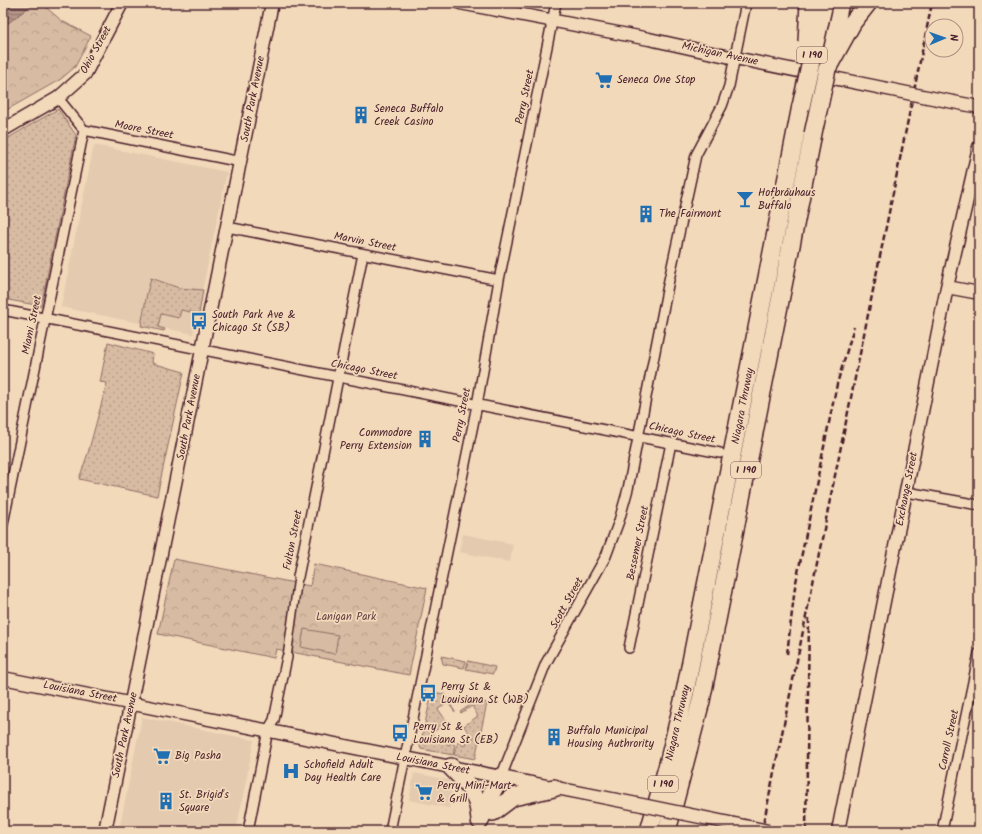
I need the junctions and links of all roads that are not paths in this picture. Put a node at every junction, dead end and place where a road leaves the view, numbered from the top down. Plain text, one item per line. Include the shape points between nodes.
1 (122, 3) edge
2 (272, 3) edge
3 (460, 3) edge
4 (556, 3) edge
5 (746, 3) edge
6 (809, 3) edge
7 (824, 3) edge
8 (840, 3) edge
9 (868, 3) edge
10 (553, 20) junction
11 (735, 58) junction
12 (827, 69) junction
13 (58, 98) junction
14 (801, 106) junction
15 (979, 107) edge
16 (3, 130) edge
17 (84, 130) junction
18 (979, 147) edge
19 (241, 162) junction
20 (227, 227) junction
21 (363, 254) junction
22 (499, 280) junction
23 (947, 288) junction
24 (979, 293) edge
25 (3, 310) edge
26 (46, 318) junction
27 (203, 350) junction
28 (339, 377) junction
29 (477, 405) junction
30 (639, 436) junction
31 (671, 443) junction
32 (720, 453) dead end
33 (907, 492) junction
34 (979, 505) edge
35 (3, 524) edge
36 (298, 577) joint
37 (712, 601) junction
38 (629, 648) dead end
39 (979, 653) edge
40 (287, 656) joint
41 (3, 678) edge
42 (132, 703) junction
43 (268, 730) junction
44 (404, 758) junction
45 (452, 767) junction
46 (501, 777) junction
47 (554, 788) junction
48 (484, 824) edge
49 (105, 831) edge
50 (248, 831) edge
51 (390, 831) edge
52 (650, 831) edge
53 (667, 831) edge
54 (768, 831) edge
55 (838, 831) edge
56 (942, 831) edge

1 - 13 street, Ohio Street via 85,74
2 - 19 street, South Park Avenue
3 - 10 street, Michigan Avenue
4 - 10 street, Perry Street
5 - 11 street
6 - 14 highway, bridge
7 - 14 highway, Niagara Thruway / I 190, bridge
8 - 12 highway, Niagara Thruway / I 190
9 - 12 highway via 853,22
10 - 11 street, Michigan Avenue
10 - 22 street, Perry Street
11 - 15 street, Michigan Avenue, bridge
11 - 30 street, Scott Street via 730,86 722,106 696,155
12 - 37 highway, Niagara Thruway / I 190, bridge
13 - 16 street, Ohio Street
13 - 17 street
14 - 37 highway, Niagara Thruway / I 190
17 - 19 street, Moore Street
17 - 26 street, Miami Street
18 - 23 street, Exchange Street
19 - 20 street, South Park Avenue
20 - 21 street, Marvin Street
20 - 27 street, South Park Avenue
21 - 22 street, Marvin Street
21 - 28 street, Fulton Street
22 - 29 street, Perry Street
23 - 24 street
23 - 33 street, Exchange Street
25 - 26 street, Chicago Street
26 - 27 street, Chicago Street
26 - 35 street, Miami Street
27 - 28 street, Chicago Street
27 - 42 street, South Park Avenue
28 - 29 street, Chicago Street
28 - 36 street, Fulton Street
29 - 30 street, Chicago Street
29 - 44 street, Perry Street
30 - 31 street, Chicago Street
30 - 46 street, Scott Street via 628,489 615,533 595,578 546,663
31 - 32 street, Chicago Street
31 - 38 street, Bessemer Street
33 - 34 street
33 - 55 street, Exchange Street
36 - 40 street, Fulton Street
37 - 52 highway, Niagara Thruway / I 190
37 - 53 highway, Niagara Thruway / I 190 via 701,701
39 - 56 street, Carroll Street
40 - 43 street, Fulton Street via 274,720
41 - 42 street, Louisiana Street
42 - 43 street, Louisiana Street
42 - 49 street, South Park Avenue
43 - 44 street, Louisiana Street
43 - 50 street, Fulton Street
44 - 45 street, Louisiana Street
44 - 51 street, Perry Street
45 - 46 street, Louisiana Street
45 - 48 highway via 476,797
46 - 47 street, Louisiana Street
46 - 48 highway via 501,791
47 - 48 highway via 513,797
47 - 54 street, Louisiana Street, bridge

